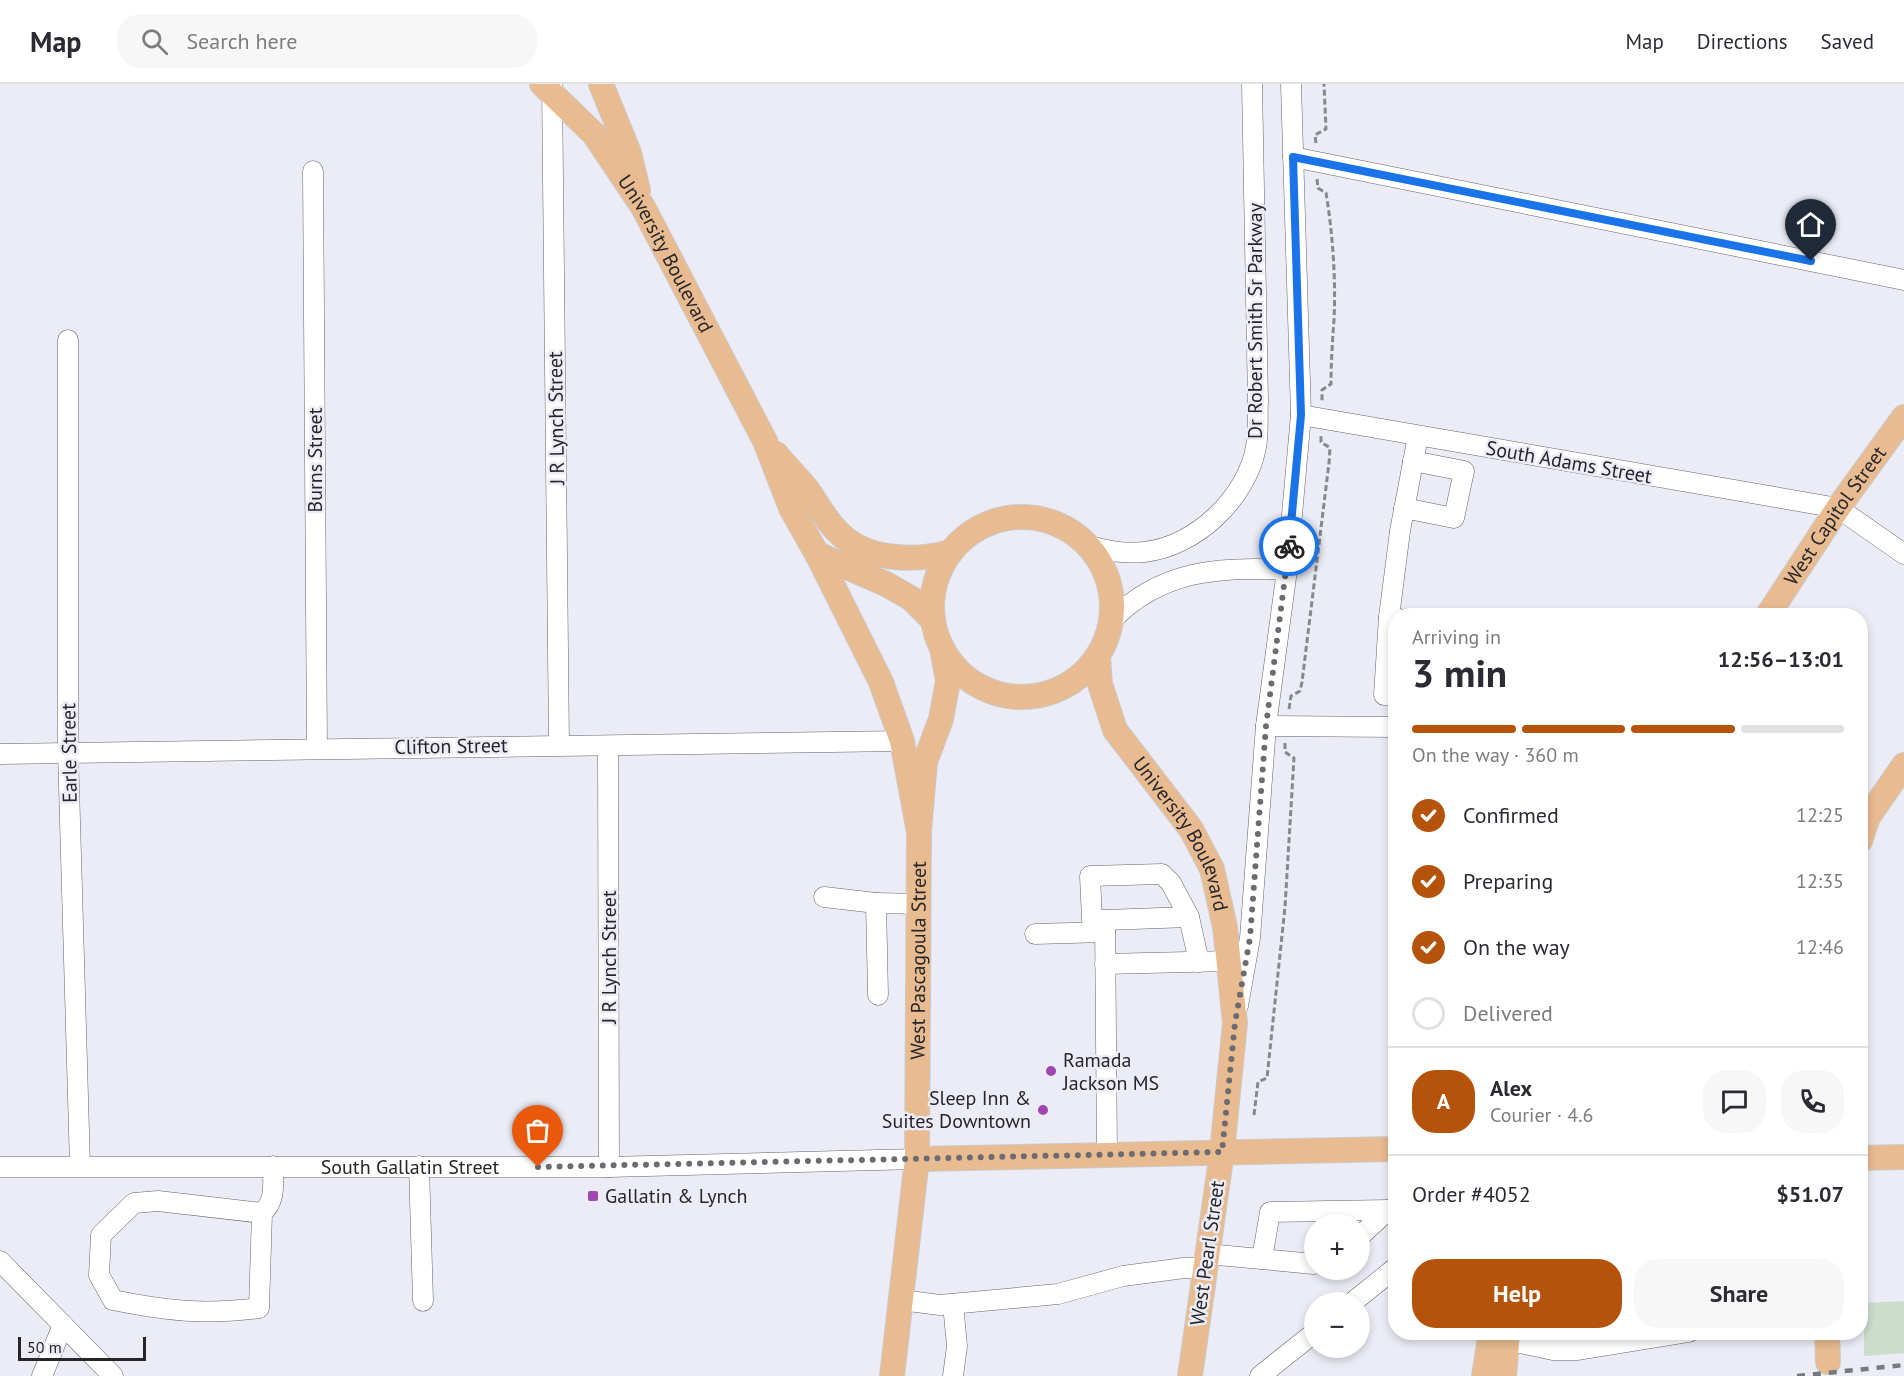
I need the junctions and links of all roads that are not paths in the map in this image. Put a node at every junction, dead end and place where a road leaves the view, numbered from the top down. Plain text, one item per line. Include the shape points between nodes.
1 (601, 84) edge
2 (1252, 84) edge
3 (1291, 84) edge
4 (549, 86) edge
5 (1293, 157) junction
6 (313, 171) dead end
7 (643, 207) junction
8 (1904, 280) edge
9 (68, 340) dead end
10 (1301, 415) junction
11 (1904, 417) edge
12 (1418, 436) junction
13 (765, 441) junction
14 (1413, 461) junction
15 (1404, 508) junction
16 (1838, 508) junction
17 (1089, 546) junction
18 (951, 552) junction
19 (817, 554) junction
20 (1904, 554) edge
21 (1287, 570) junction
22 (1393, 608) edge
23 (1773, 608) edge
24 (933, 620) junction
25 (1111, 621) junction
26 (942, 648) junction
27 (1388, 656) edge
28 (1098, 657) junction
29 (1388, 695) edge
30 (1266, 726) junction
31 (1388, 727) edge
32 (902, 741) junction
33 (559, 745) junction
34 (608, 747) junction
35 (316, 748) junction
36 (68, 752) junction
37 (0, 754) edge
38 (1904, 765) edge
39 (1868, 809) edge
40 (920, 832) junction
41 (824, 897) dead end
42 (876, 903) junction
43 (920, 904) junction
44 (1189, 917) junction
45 (1105, 926) junction
46 (1035, 934) dead end
47 (1229, 961) junction
48 (1199, 962) junction
49 (1105, 964) junction
50 (878, 995) dead end
51 (1235, 1023) junction
52 (1388, 1149) edge
53 (1222, 1152) junction
54 (1107, 1155) junction
55 (1904, 1157) edge
56 (1868, 1158) edge
57 (917, 1159) junction
58 (80, 1166) junction
59 (273, 1166) junction
60 (0, 1167) edge
61 (419, 1167) junction
62 (609, 1167) junction
63 (1388, 1211) edge
64 (262, 1213) junction
65 (1388, 1213) edge
66 (1370, 1228) edge
67 (1262, 1259) junction
68 (0, 1261) edge
69 (1206, 1261) junction
70 (1304, 1263) edge
71 (1388, 1274) edge
72 (1365, 1292) edge
73 (901, 1300) junction
74 (423, 1301) dead end
75 (953, 1304) junction
76 (63, 1325) junction
77 (1497, 1340) edge
78 (1500, 1340) edge
79 (1517, 1340) edge
80 (1640, 1340) edge
81 (1827, 1340) edge
82 (1304, 1341) edge
83 (1828, 1362) dead end
84 (42, 1376) edge
85 (113, 1376) edge
86 (892, 1376) edge
87 (953, 1376) edge
88 (1190, 1376) edge
89 (1260, 1376) edge
90 (1484, 1376) edge
91 (1504, 1376) edge

1 - 7 main road via 629,153
2 - 17 street, Dr Robert Smith Sr Parkway via 1256,448 1240,488 1194,534 1146,552 1114,553
3 - 5 street, Dr Robert Smith Sr Parkway
4 - 7 main road, University Boulevard via 594,134
4 - 33 street, J R Lynch Street
5 - 8 street
5 - 10 street, Dr Robert Smith Sr Parkway
6 - 35 street, Burns Street
7 - 13 main road, University Boulevard
9 - 36 street, Earle Street
10 - 12 street, South Adams Street
10 - 21 street, Dr Robert Smith Sr Parkway
11 - 16 main road, West Capitol Street
12 - 14 street
12 - 16 street, South Adams Street
13 - 18 main road, University Boulevard via 836,531 849,541 903,559
13 - 19 main road, University Boulevard via 791,508
14 - 15 street
14 - 15 street via 1464,471 1454,518
15 - 22 street
16 - 20 street
16 - 23 main road, West Capitol Street
17 - 18 main road via 1054,522 1026,517 999,519 977,529
17 - 25 main road via 1106,572 1112,598
18 - 24 main road via 940,569 932,599
19 - 24 main road via 912,598
19 - 32 main road, West Pascagoula Street via 881,682
21 - 25 street via 1251,568 1192,574 1152,588
21 - 30 street, Dr Robert Smith Sr Parkway
24 - 26 main road
25 - 28 main road
26 - 28 main road via 952,664 979,686 1012,697 1051,693 1071,683
26 - 40 main road, West Pascagoula Street via 948,681 941,719 925,762
27 - 29 street via 1384,695
28 - 47 main road, University Boulevard via 1100,684 1115,730 1191,829 1212,869
30 - 31 street
30 - 51 street, Dr Robert Smith Sr Parkway via 1250,938
32 - 34 street, Clifton Street
32 - 40 main road, West Pascagoula Street
33 - 34 street, Clifton Street
33 - 35 street, Clifton Street
34 - 62 street, J R Lynch Street
35 - 36 street, Clifton Street
36 - 37 street, Clifton Street
36 - 58 street, Earle Street
38 - 39 main road
40 - 43 main road, West Pascagoula Street
41 - 42 street
42 - 43 street
42 - 50 street
43 - 57 main road, West Pascagoula Street
44 - 45 street
44 - 45 street via 1162,874 1090,876 1092,920
44 - 48 street
45 - 46 street
45 - 49 street
47 - 48 street
47 - 51 main road, University Boulevard
48 - 49 street
49 - 54 street
51 - 53 main road, West Pearl Street
52 - 53 main road, South Gallatin Street
53 - 54 main road, South Gallatin Street
53 - 69 main road, West Pearl Street
54 - 57 main road, South Gallatin Street
55 - 56 main road
57 - 62 street, South Gallatin Street
57 - 73 main road, West Pascagoula Street
58 - 59 street, South Gallatin Street
58 - 60 street, South Gallatin Street
59 - 61 street, South Gallatin Street
59 - 64 street via 273,1195 270,1206
61 - 62 street, South Gallatin Street
61 - 74 street
63 - 67 street via 1270,1212
64 - 64 street via 159,1201 134,1203 101,1235 99,1275 113,1300 214,1314 259,1308
65 - 66 street
67 - 69 street
67 - 70 street
68 - 76 street
69 - 75 street via 1123,1276 1058,1294
69 - 88 main road, West Pearl Street
71 - 72 street
73 - 75 street
73 - 86 main road, West Pascagoula Street
75 - 87 street via 957,1346
76 - 84 street
76 - 85 street
77 - 90 main road
78 - 91 main road
79 - 80 street via 1553,1350
81 - 83 main road
82 - 89 street

